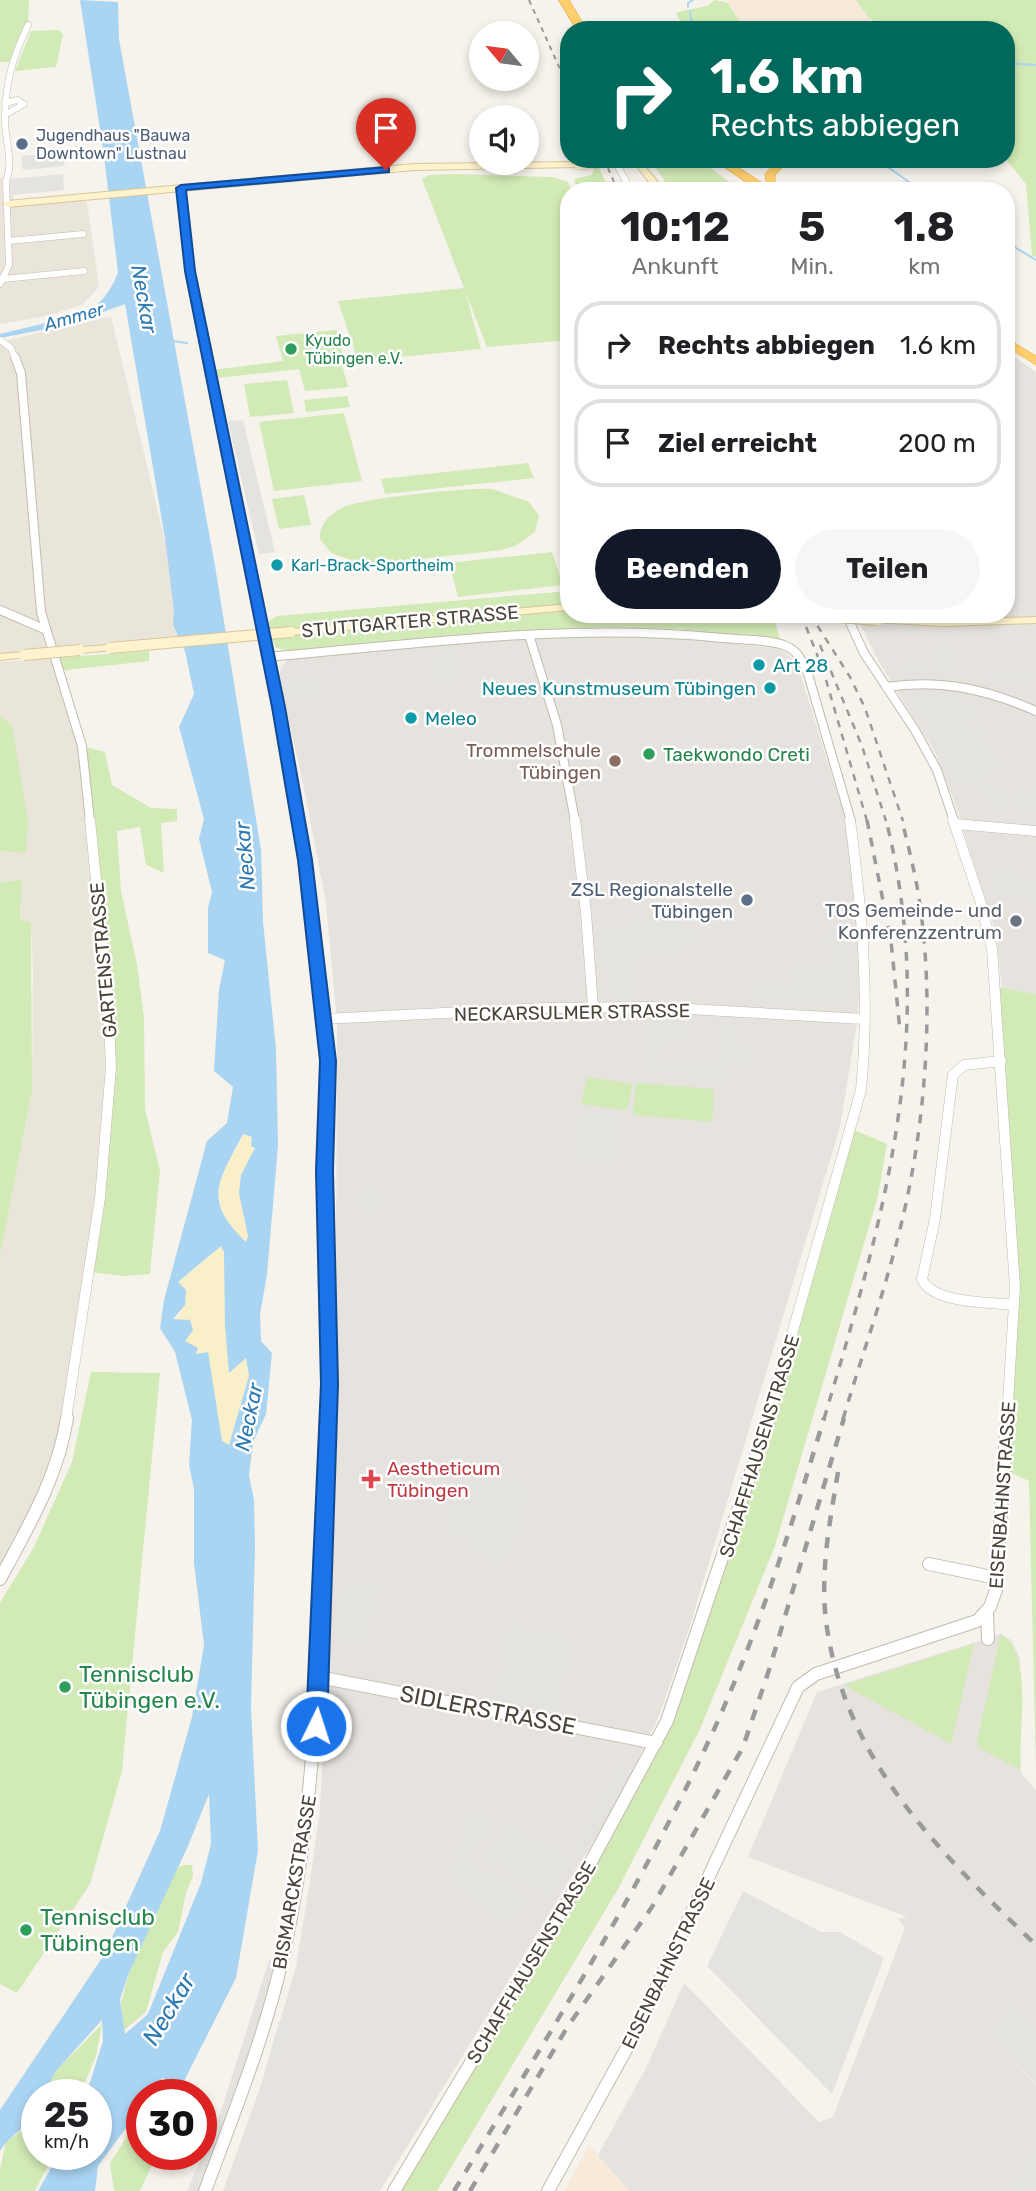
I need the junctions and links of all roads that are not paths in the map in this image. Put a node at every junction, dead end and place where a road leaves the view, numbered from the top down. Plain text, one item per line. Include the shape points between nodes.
1 (553, 0) edge
2 (564, 0) edge
3 (566, 21) edge
4 (577, 21) edge
5 (28, 25) dead end
6 (5, 103) junction
7 (5, 115) junction
8 (560, 165) edge
9 (640, 168) edge
10 (717, 168) edge
11 (732, 168) edge
12 (4, 178) edge
13 (654, 182) edge
14 (736, 182) edge
15 (753, 182) edge
16 (181, 188) junction
17 (4, 204) edge
18 (83, 234) dead end
19 (9, 241) junction
20 (9, 260) junction
21 (0, 261) edge
22 (84, 271) dead end
23 (1, 282) edge
24 (1015, 337) edge
25 (1, 344) edge
26 (1015, 347) edge
27 (1036, 351) edge
28 (1036, 361) edge
29 (560, 608) edge
30 (0, 610) edge
31 (1036, 611) edge
32 (1015, 613) edge
33 (1036, 620) edge
34 (1015, 621) edge
35 (850, 623) edge
36 (44, 629) junction
37 (529, 635) junction
38 (0, 657) edge
39 (267, 657) junction
40 (886, 687) junction
41 (1036, 711) edge
42 (956, 824) junction
43 (1036, 831) edge
44 (593, 1007) junction
45 (323, 1019) junction
46 (863, 1019) junction
47 (1001, 1061) junction
48 (1014, 1305) junction
49 (929, 1564) dead end
50 (998, 1578) junction
51 (0, 1579) edge
52 (986, 1612) junction
53 (988, 1639) dead end
54 (319, 1677) junction
55 (656, 1743) junction
56 (205, 2191) edge
57 (394, 2191) edge
58 (548, 2191) edge

1 - 3 highway
2 - 4 highway
5 - 6 street via 12,62
6 - 7 street
6 - 7 street via 17,100 24,104
7 - 12 street via 10,172
8 - 16 street, bridge via 425,166
9 - 13 street
10 - 14 highway
11 - 15 highway
12 - 17 street
16 - 17 street
16 - 39 street, BISMARCKSTRASSE via 190,271
17 - 19 street
18 - 19 street
19 - 20 street
20 - 21 street
20 - 23 street
22 - 23 street
24 - 27 highway
25 - 36 street, GARTENSTRASSE via 11,348 21,373
26 - 28 highway
29 - 38 street, STUTTGARTER STRASSE, bridge
30 - 36 street
31 - 32 street
33 - 34 street, bridge
35 - 40 street, EISENBAHNSTRASSE
36 - 51 street, GARTENSTRASSE via 82,746 108,999 110,1091 100,1198 63,1441 42,1502
37 - 39 street
37 - 44 street via 573,805
37 - 46 street, SCHAFFHAUSENSTRASSE via 681,634 784,645 799,654 850,817 864,925
39 - 45 street, BISMARCKSTRASSE via 305,860
40 - 41 street via 963,684
40 - 42 street, EISENBAHNSTRASSE via 930,756
42 - 43 street
42 - 47 street, EISENBAHNSTRASSE via 989,933
44 - 45 street, NECKARSULMER STRASSE
44 - 46 street, NECKARSULMER STRASSE
45 - 54 street, BISMARCKSTRASSE via 328,1061 324,1171 330,1384
46 - 55 street, SCHAFFHAUSENSTRASSE via 861,1090 835,1195 723,1562
47 - 48 street, EISENBAHNSTRASSE
47 - 48 street via 964,1065 953,1075 935,1219 922,1279 926,1287 944,1297
48 - 50 street, EISENBAHNSTRASSE
49 - 50 street
50 - 52 street, EISENBAHNSTRASSE via 993,1603
52 - 53 street
52 - 58 street, EISENBAHNSTRASSE via 964,1627 816,1674 798,1687 645,2012
54 - 55 street, SIDLERSTRASSE
54 - 56 street, BISMARCKSTRASSE via 304,1839 282,1961 245,2083
55 - 57 street, SCHAFFHAUSENSTRASSE via 551,1931

